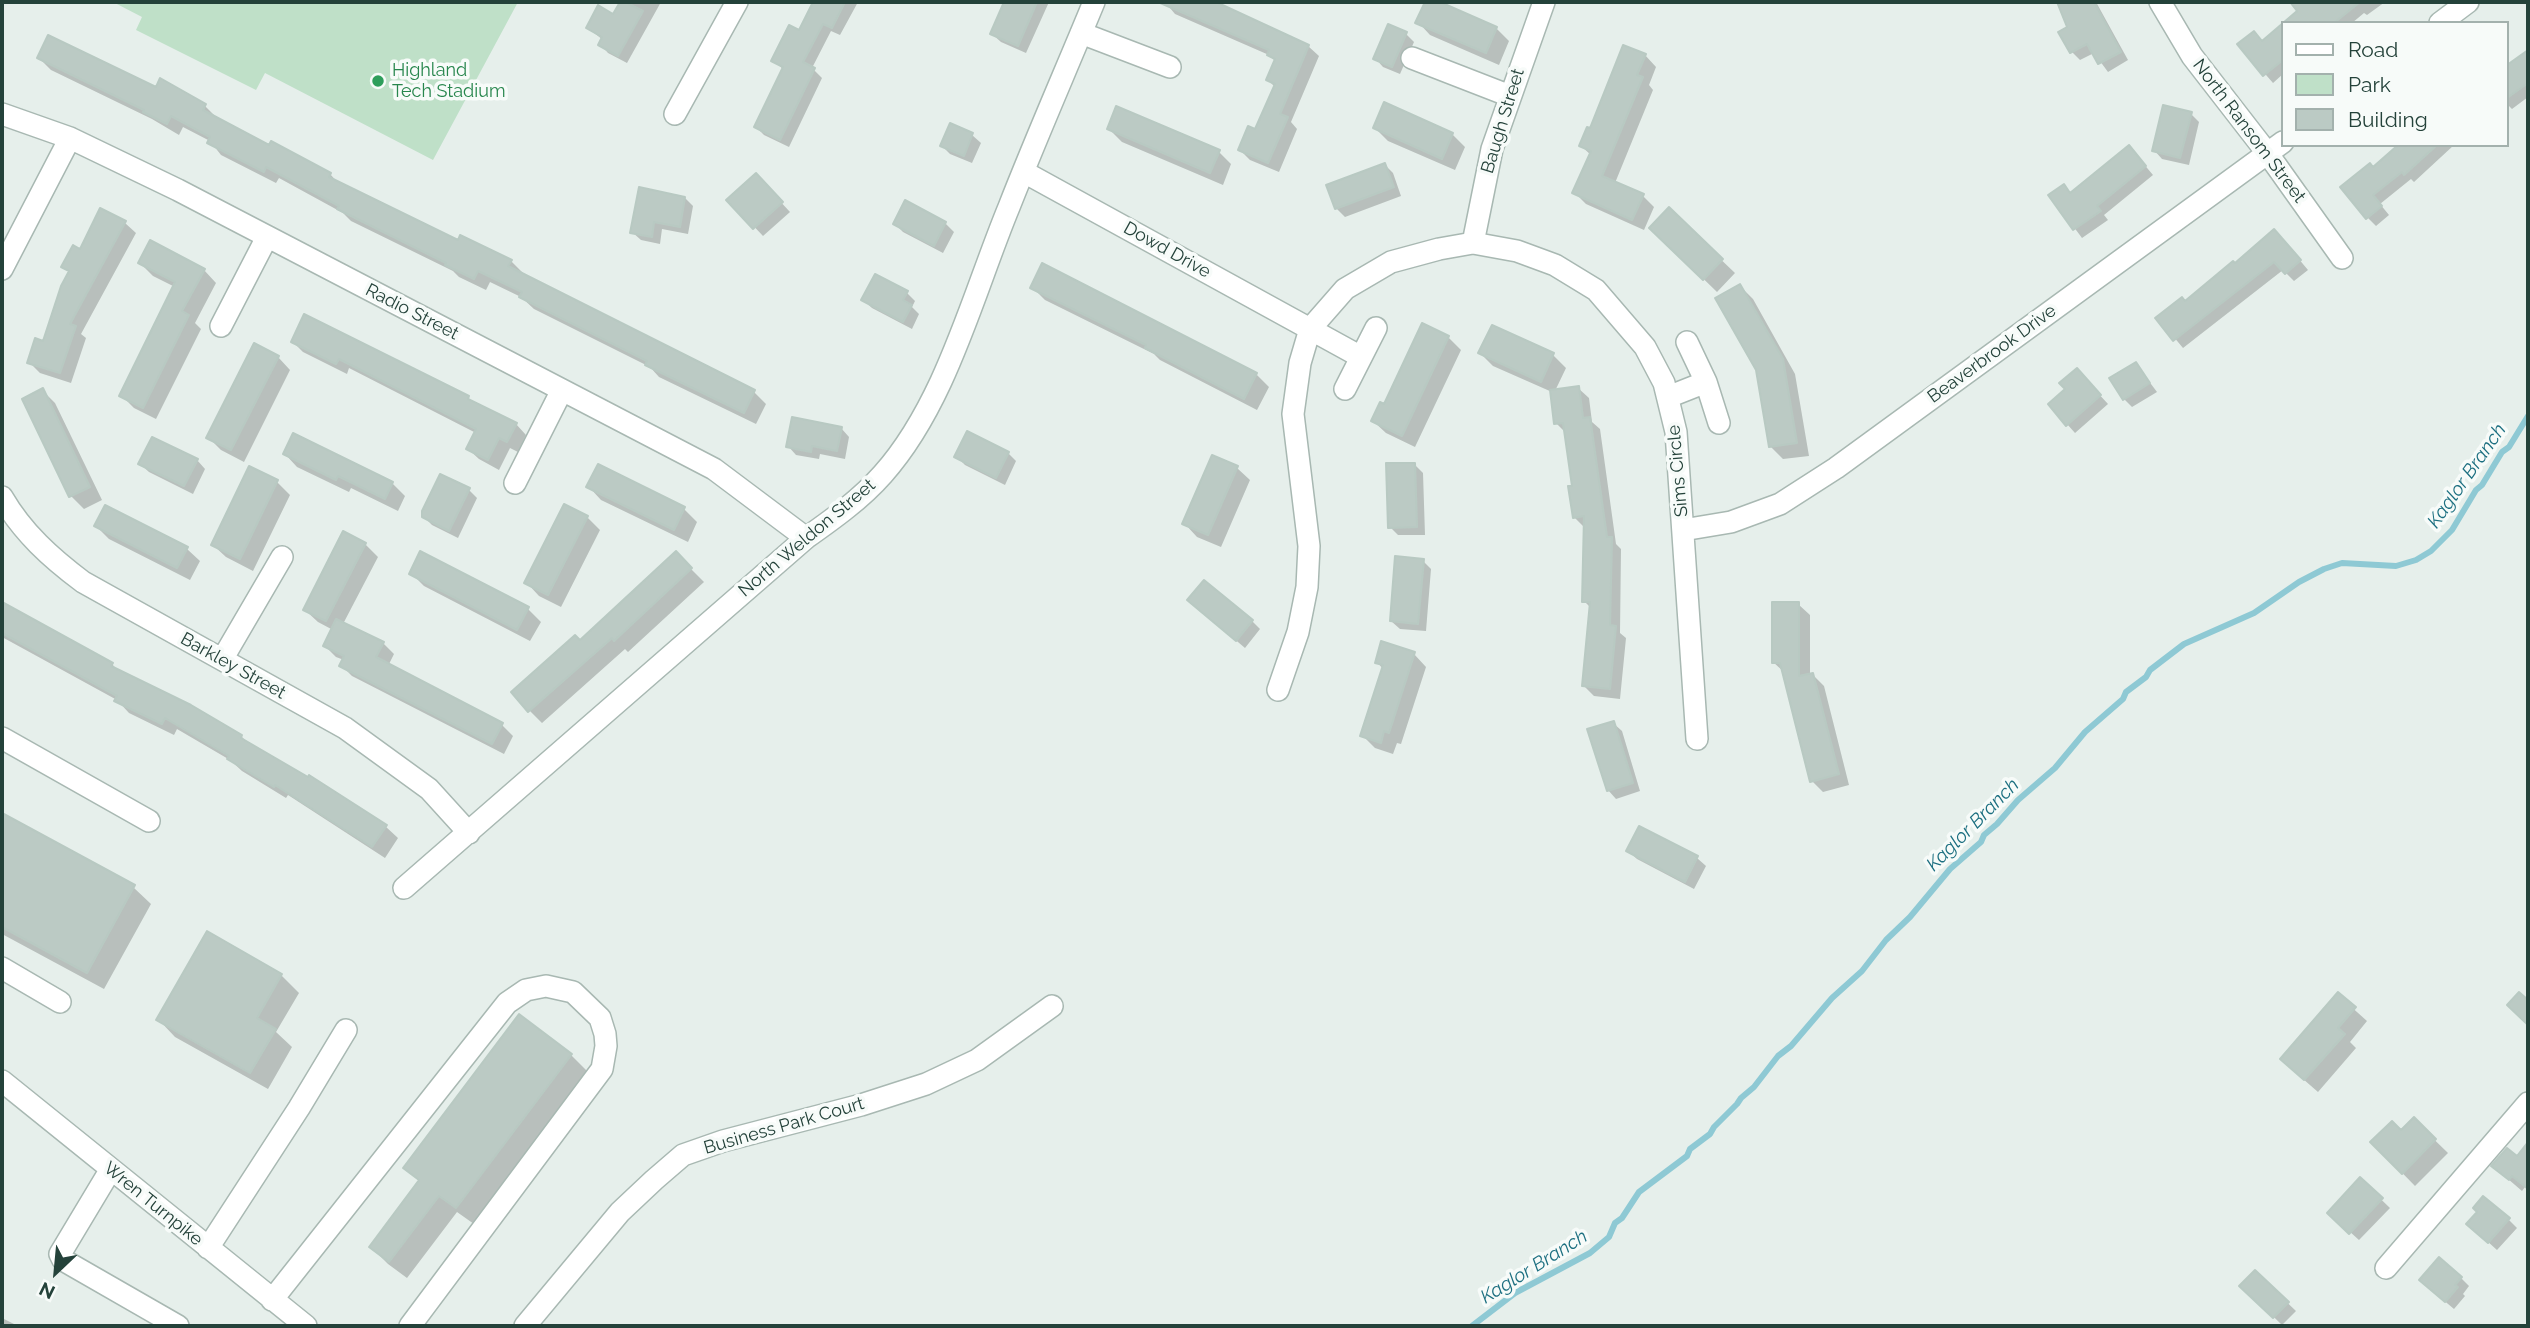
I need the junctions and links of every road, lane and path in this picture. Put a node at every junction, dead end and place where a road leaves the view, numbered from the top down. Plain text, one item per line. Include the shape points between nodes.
1 (737, 2) edge
2 (1094, 2) edge
3 (1544, 2) edge
4 (2160, 2) edge
5 (2468, 2) edge
6 (2443, 21) edge
7 (1081, 33) junction
8 (1412, 58) dead end
9 (1170, 67) dead end
10 (1510, 96) junction
11 (2, 114) edge
12 (676, 114) dead end
13 (70, 138) junction
14 (2275, 148) edge
15 (1024, 172) junction
16 (267, 237) junction
17 (1473, 243) junction
18 (2342, 258) dead end
19 (2, 269) edge
20 (221, 326) dead end
21 (1310, 328) junction
22 (1376, 328) dead end
23 (1687, 342) dead end
24 (1361, 357) junction
25 (1706, 382) junction
26 (562, 390) junction
27 (1345, 390) dead end
28 (1668, 397) junction
29 (1719, 423) dead end
30 (515, 483) dead end
31 (2, 497) edge
32 (1683, 530) junction
33 (806, 538) junction
34 (282, 557) dead end
35 (223, 658) junction
36 (1278, 690) dead end
37 (2, 738) edge
38 (1697, 739) dead end
39 (149, 821) dead end
40 (469, 833) junction
41 (404, 888) dead end
42 (2, 968) edge
43 (60, 1002) dead end
44 (1052, 1006) dead end
45 (346, 1030) dead end
46 (2, 1081) edge
47 (2528, 1103) edge
48 (111, 1169) junction
49 (208, 1248) junction
50 (2386, 1268) dead end
51 (272, 1300) junction
52 (296, 1323) edge
53 (178, 1326) edge
54 (410, 1326) edge
55 (525, 1326) edge

1 - 12 street
2 - 7 street, North Weldon Street
3 - 10 street, Baugh Street
4 - 14 street, North Ransom Street via 2192,56
5 - 6 street
7 - 9 street
7 - 15 street, North Weldon Street
8 - 10 street
10 - 17 street, Baugh Street via 1492,149
11 - 13 street, Radio Street
13 - 16 street, Radio Street
13 - 19 street
14 - 18 street, North Ransom Street
14 - 32 street, Beaverbrook Drive via 1836,468 1780,504 1731,523
15 - 21 street, Dowd Drive
15 - 33 street, North Weldon Street via 921,421 882,475
16 - 20 street
16 - 26 street, Radio Street
17 - 21 street, Sims Circle via 1391,262 1345,289
17 - 28 street, Sims Circle via 1517,251 1555,265 1596,290 1645,347
21 - 24 street, Dowd Drive
21 - 36 street, Sims Circle via 1293,414 1309,546 1307,587 1298,632
22 - 24 street
23 - 25 street
24 - 27 street
25 - 28 street
25 - 29 street
26 - 30 street
26 - 33 street, Radio Street via 714,469
28 - 32 street, Sims Circle via 1676,432
31 - 35 street, Barkley Street via 32,539 83,582
32 - 38 street, Sims Circle
33 - 40 street, North Weldon Street
34 - 35 street
35 - 40 street, Barkley Street via 345,727 391,759 429,789
37 - 39 street
40 - 41 street, North Weldon Street
42 - 43 street
44 - 55 street, Business Park Court via 977,1060 926,1084 684,1155 620,1212
45 - 49 street
46 - 48 street, Wren Turnpike
47 - 50 street
48 - 49 street, Wren Turnpike
48 - 53 street via 60,1254 63,1260
49 - 51 street, Wren Turnpike
51 - 52 street, Wren Turnpike
51 - 54 street via 507,1003 526,990 545,986 573,992 600,1018 606,1034 602,1069

